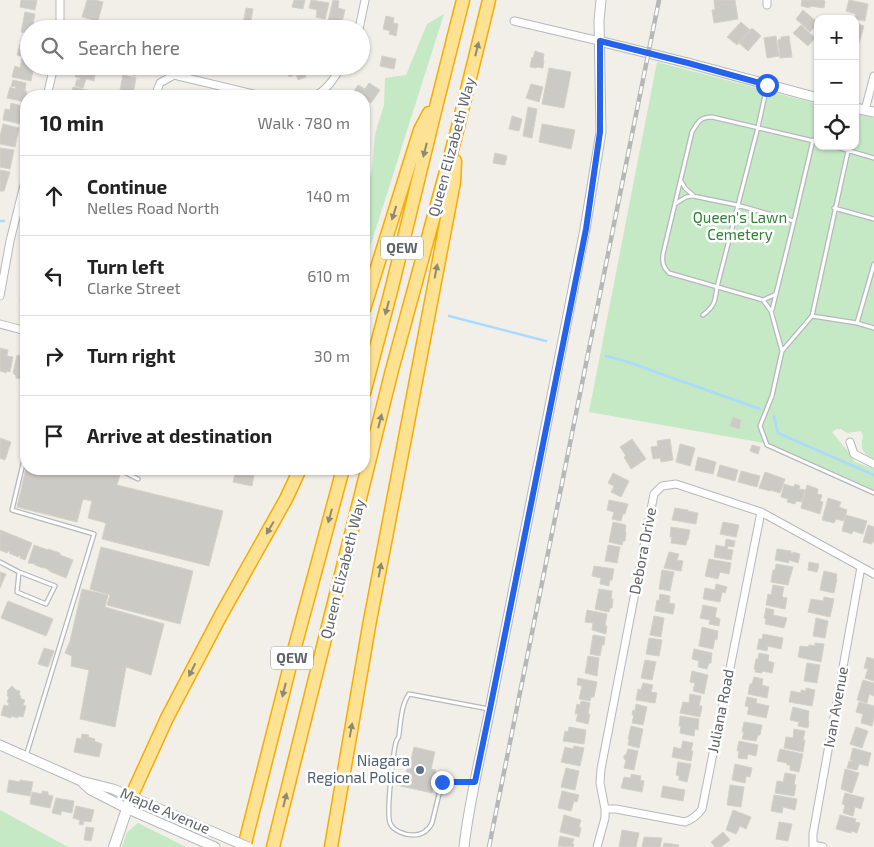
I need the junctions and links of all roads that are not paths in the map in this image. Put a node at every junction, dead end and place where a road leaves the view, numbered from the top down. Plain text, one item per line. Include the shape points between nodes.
1 (60, 0) edge
2 (365, 0) edge
3 (463, 0) edge
4 (489, 0) edge
5 (601, 0) edge
6 (60, 20) edge
7 (361, 20) edge
8 (514, 21) dead end
9 (600, 41) junction
10 (52, 75) edge
11 (174, 75) edge
12 (174, 75) edge
13 (336, 75) edge
14 (874, 76) edge
15 (767, 85) junction
16 (48, 90) edge
17 (157, 90) edge
18 (236, 90) edge
19 (323, 90) edge
20 (814, 97) edge
21 (436, 103) junction
22 (870, 111) edge
23 (758, 127) junction
24 (457, 131) junction
25 (813, 140) joint
26 (848, 150) joint
27 (874, 158) edge
28 (681, 179) junction
29 (693, 196) junction
30 (20, 201) edge
31 (675, 204) junction
32 (737, 205) junction
33 (834, 208) junction
34 (874, 219) edge
35 (794, 221) junction
36 (874, 264) edge
37 (717, 287) junction
38 (370, 290) edge
39 (776, 294) junction
40 (0, 296) edge
41 (763, 300) junction
42 (771, 311) junction
43 (703, 315) dead end
44 (812, 316) junction
45 (857, 323) junction
46 (0, 324) edge
47 (874, 328) edge
48 (20, 329) edge
49 (782, 351) junction
50 (370, 370) edge
51 (850, 442) dead end
52 (370, 459) edge
53 (874, 464) edge
54 (20, 475) edge
55 (130, 475) edge
56 (297, 475) edge
57 (341, 475) edge
58 (366, 475) edge
59 (138, 479) dead end
60 (874, 493) edge
61 (761, 512) junction
62 (0, 562) edge
63 (861, 566) junction
64 (19, 572) junction
65 (874, 574) edge
66 (490, 709) junction
67 (0, 745) edge
68 (26, 756) junction
69 (475, 782) junction
70 (130, 803) junction
71 (605, 808) junction
72 (813, 846) edge
73 (114, 847) edge
74 (215, 847) edge
75 (244, 847) edge
76 (248, 847) edge
77 (273, 847) edge
78 (331, 847) edge
79 (464, 847) edge
80 (597, 847) edge
81 (823, 847) edge

1 - 6 street
2 - 7 street
3 - 21 highway, Queen Elizabeth Way / QEW
24 -> 4 highway, Queen Elizabeth Way / QEW
5 - 9 street
8 - 9 street
9 - 15 street
9 - 66 street via 600,132 586,229
10 - 16 street
11 - 18 street
12 - 17 street via 160,83
13 - 19 street
14 - 22 street
15 - 20 street
15 - 23 lane
21 -> 38 highway via 420,130
21 -> 50 highway, Queen Elizabeth Way / QEW
23 - 25 lane
23 - 28 lane via 705,117 692,132
23 - 32 lane
52 -> 24 highway, Queen Elizabeth Way / QEW
78 -> 24 highway via 369,626 454,182
25 - 35 lane
26 - 27 lane
26 - 33 lane
28 - 29 lane
28 - 31 lane
29 - 31 lane
29 - 32 lane
30 - 40 street
31 - 37 lane via 663,254 665,269
32 - 35 lane
32 - 37 lane
33 - 34 lane
33 - 44 lane
35 - 39 lane
36 - 45 lane
37 - 41 lane
37 - 43 lane via 715,302
39 - 41 lane
39 - 42 lane
41 - 42 lane
42 - 49 lane
44 - 45 lane
44 - 49 lane
45 - 47 lane
46 - 48 street
49 - 60 lane via 772,396 760,426 767,444
51 - 53 street via 854,454
54 - 68 lane via 12,510 94,534
55 - 59 lane
56 -> 70 highway via 167,718
57 -> 75 highway, Queen Elizabeth Way / QEW
77 -> 58 highway, Queen Elizabeth Way / QEW
61 - 63 street, Debora Drive
61 - 71 street, Juliana Road via 702,809 686,822
61 - 71 street, Debora Drive via 676,484 662,486 654,494 601,769
62 - 64 lane
63 - 65 street, Debora Drive
63 - 72 street, Ivan Avenue
64 - 64 lane via 17,592 46,604 55,586
66 - 69 street
66 - 69 lane via 409,694 396,742 388,810 390,824 403,833 414,835 424,832 432,823 442,782
67 - 68 street, Maple Avenue
68 - 70 street, Maple Avenue via 80,781 113,789
69 - 79 street
70 - 73 main road
70 - 74 street, Maple Avenue
70 - 76 street, Maple Avenue, bridge
71 - 80 street, Debora Drive
72 - 81 street

